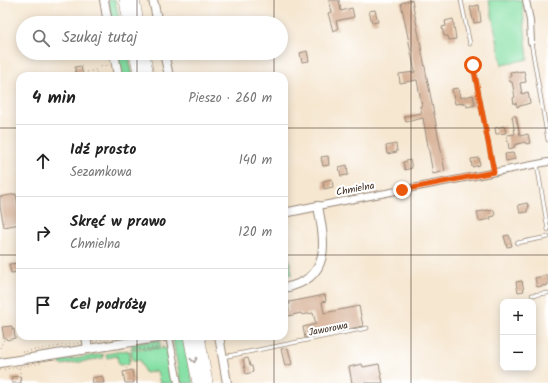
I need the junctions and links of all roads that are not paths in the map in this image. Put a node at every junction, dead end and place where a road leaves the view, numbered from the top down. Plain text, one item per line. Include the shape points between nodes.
1 (104, 0) edge
2 (125, 0) edge
3 (134, 0) edge
4 (154, 0) edge
5 (461, 0) edge
6 (526, 0) edge
7 (107, 16) edge
8 (128, 16) edge
9 (137, 16) edge
10 (157, 16) edge
11 (531, 42) joint
12 (470, 44) dead end
13 (115, 60) edge
14 (137, 60) edge
15 (145, 60) edge
16 (166, 60) edge
17 (473, 65) dead end
18 (117, 72) edge
19 (139, 72) edge
20 (147, 72) edge
21 (168, 72) edge
22 (548, 140) edge
23 (548, 162) edge
24 (537, 164) junction
25 (494, 172) junction
26 (318, 206) junction
27 (288, 212) edge
28 (548, 230) edge
29 (548, 237) edge
30 (517, 243) dead end
31 (288, 287) edge
32 (548, 293) edge
33 (532, 295) dead end
34 (367, 328) dead end
35 (114, 340) edge
36 (170, 340) edge
37 (190, 340) edge
38 (200, 340) edge
39 (203, 340) edge
40 (220, 340) edge
41 (87, 342) edge
42 (202, 351) junction
43 (223, 357) junction
44 (0, 363) edge
45 (178, 383) edge
46 (198, 383) edge
47 (208, 383) edge
48 (227, 383) edge

1 - 7 street
2 - 8 highway
3 - 9 highway
4 - 10 street
5 - 12 lane
6 - 11 street
11 - 22 lane
13 - 18 street
14 - 19 highway
15 - 20 highway
16 - 21 street
17 - 25 lane
23 - 24 street, Chmielna
24 - 25 street, Chmielna
24 - 28 lane
25 - 26 street, Chmielna
26 - 27 street, Chmielna
26 - 31 street via 324,245 323,255 313,274 303,282
29 - 30 lane
32 - 33 lane
34 - 43 lane, Jaworowa
35 - 41 street
36 - 45 street
37 -> 46 highway
38 - 42 highway
39 - 42 lane
40 - 43 street
41 - 44 street
42 - 47 highway
43 - 48 street

